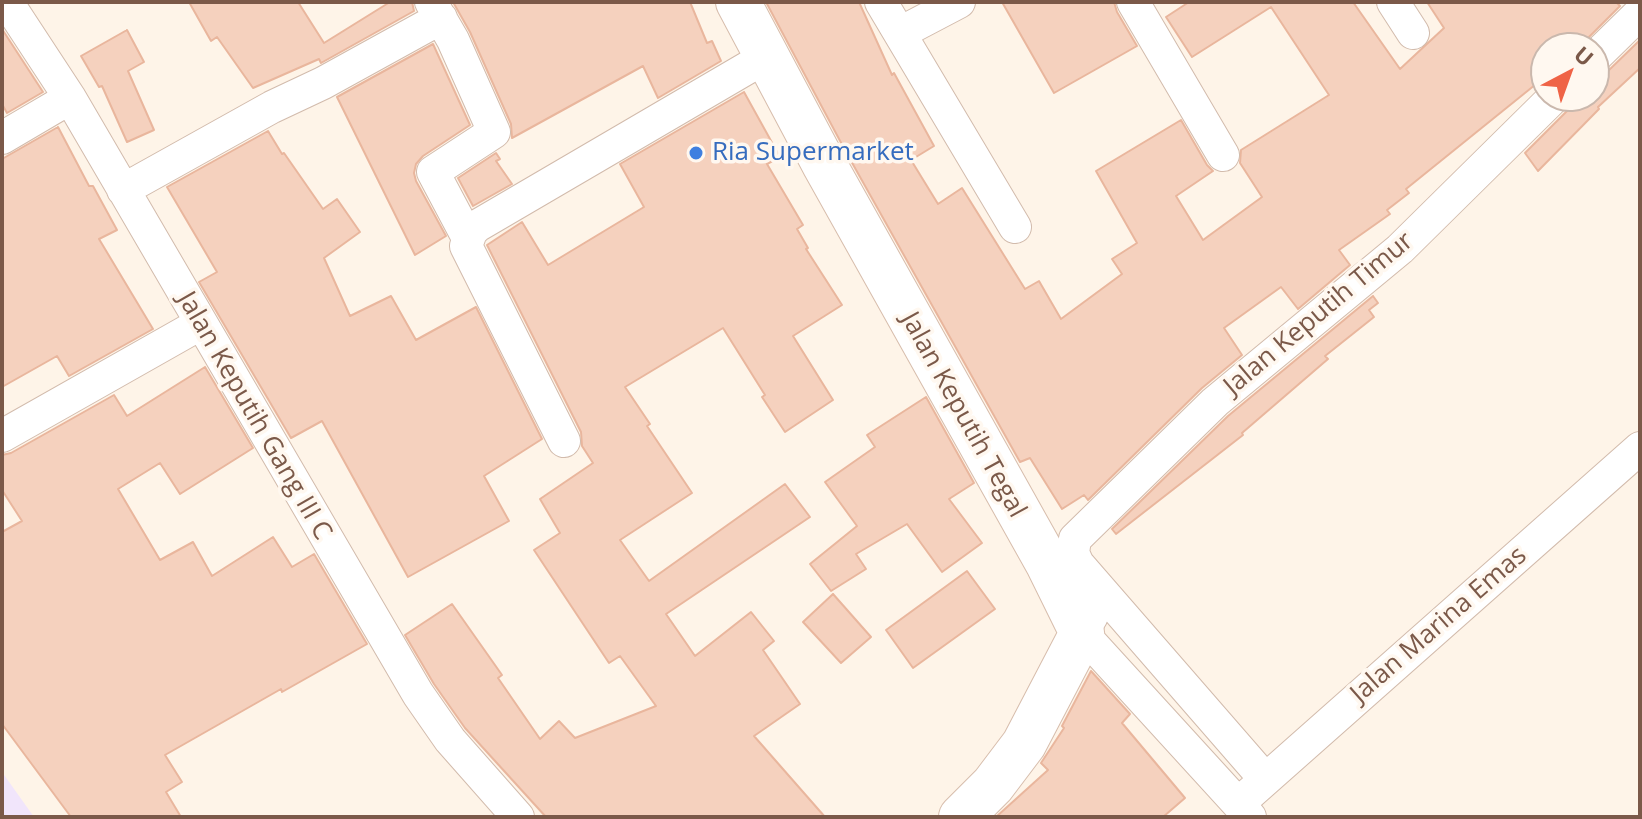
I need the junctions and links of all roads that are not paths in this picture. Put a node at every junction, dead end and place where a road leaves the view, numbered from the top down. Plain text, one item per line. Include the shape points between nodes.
1 (7, 2) edge
2 (738, 2) edge
3 (881, 2) edge
4 (959, 2) edge
5 (1133, 2) edge
6 (1393, 2) edge
7 (436, 10) edge
8 (1640, 13) edge
9 (900, 33) junction
10 (1413, 33) dead end
11 (1610, 42) edge
12 (766, 57) junction
13 (70, 98) junction
14 (1539, 112) edge
15 (2, 138) edge
16 (1223, 155) dead end
17 (123, 190) junction
18 (1015, 227) dead end
19 (468, 238) junction
20 (200, 324) junction
21 (2, 436) edge
22 (564, 441) dead end
23 (1640, 448) edge
24 (1104, 595) junction
25 (1082, 633) junction
26 (1265, 779) junction
27 (1244, 810) edge
28 (518, 817) edge
29 (961, 817) edge

1 - 13 street, Jalan Keputih Gang III C
2 - 12 main road, Jalan Keputih Tegal
3 - 9 street
4 - 9 street
5 - 16 street
6 - 10 street
7 - 17 street via 323,83
7 - 19 street via 494,132 433,172
8 - 11 street
9 - 18 street
12 - 19 street via 477,226
12 - 25 main road, Jalan Keputih Tegal
13 - 15 street
13 - 17 street, Jalan Keputih Gang III C
14 - 24 street, Jalan Keputih Timur via 1400,249 1215,402 1081,532 1074,545 1075,559
17 - 20 street, Jalan Keputih Gang III C
19 - 22 street via 466,246
20 - 21 street
20 - 28 street, Jalan Keputih Gang III C via 418,694 450,740
23 - 26 street, Jalan Marina Emas
24 - 25 street
24 - 26 street
25 - 27 street
25 - 29 main road via 1024,744
26 - 27 street, Jalan Marina Emas

